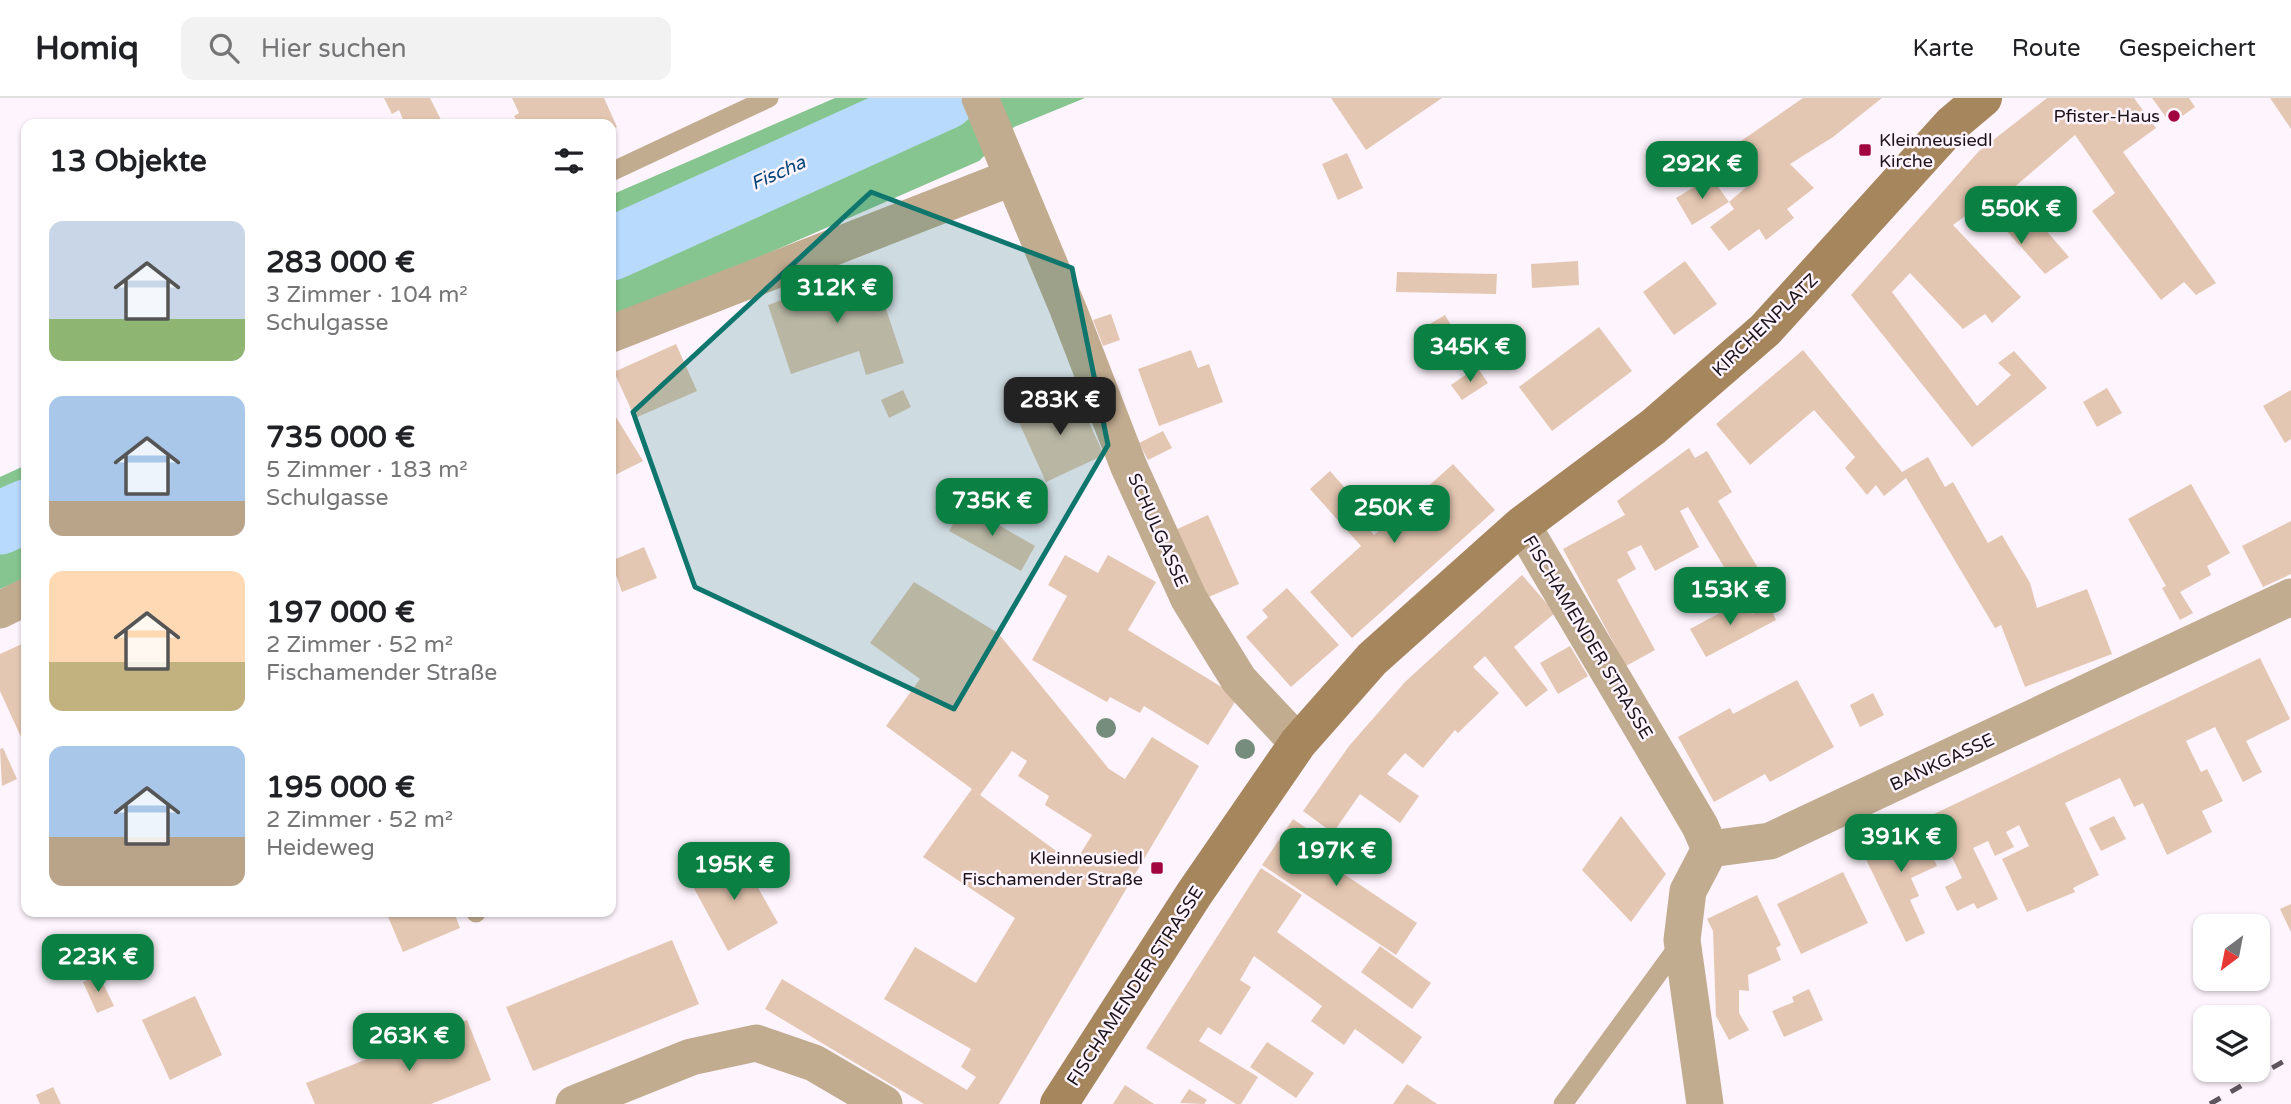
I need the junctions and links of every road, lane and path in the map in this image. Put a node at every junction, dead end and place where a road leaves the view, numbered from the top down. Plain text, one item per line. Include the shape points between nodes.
1 (769, 98) edge
2 (980, 98) edge
3 (1983, 98) edge
4 (616, 170) edge
5 (1013, 177) junction
6 (616, 332) edge
7 (1522, 525) junction
8 (2291, 597) edge
9 (21, 600) edge
10 (0, 610) edge
11 (1298, 743) junction
12 (1710, 849) junction
13 (1682, 940) junction
14 (574, 1104) edge
15 (884, 1104) edge
16 (1059, 1104) edge
17 (1563, 1104) edge
18 (1705, 1104) edge

1 - 4 lane
2 - 5 street, SCHULGASSE
3 - 7 main road, KIRCHENPLATZ via 1952,124 1765,330 1653,427
5 - 6 street
5 - 11 street, SCHULGASSE via 1129,467 1189,600 1239,680
7 - 11 main road, FISCHAMENDER STRASSE via 1372,659
7 - 12 street, FISCHAMENDER STRASSE
8 - 12 street, BANKGASSE via 1770,841
9 - 10 street
11 - 16 main road, FISCHAMENDER STRASSE
12 - 13 street via 1688,891
13 - 17 lane
13 - 18 street
14 - 15 street via 691,1057 756,1042 814,1063

